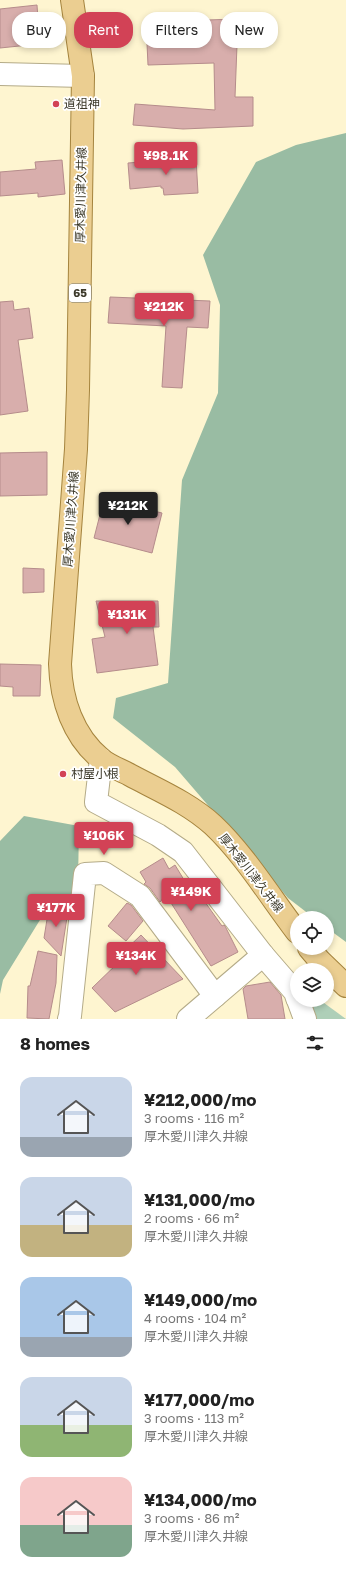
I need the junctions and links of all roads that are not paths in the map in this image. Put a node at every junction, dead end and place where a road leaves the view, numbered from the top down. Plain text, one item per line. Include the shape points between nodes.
1 (72, 0) edge
2 (0, 74) edge
3 (83, 76) junction
4 (101, 759) junction
5 (290, 923) edge
6 (263, 955) junction
7 (315, 955) edge
8 (290, 986) edge
9 (346, 986) edge
10 (215, 996) junction
11 (300, 1007) edge
12 (69, 1019) edge
13 (188, 1019) edge
14 (305, 1019) edge

1 - 3 main road, 厚木愛川津久井線 / 65
2 - 3 street
3 - 4 main road, 厚木愛川津久井線 / 65 via 78,420 61,677 65,704 73,722 83,740
4 - 5 main road, 厚木愛川津久井線 / 65 via 198,812 237,851
4 - 6 street via 96,802 158,835 182,852
6 - 8 street
6 - 10 street
7 - 9 main road
10 - 12 street via 140,896 104,873 85,874
10 - 13 street
11 - 14 street

